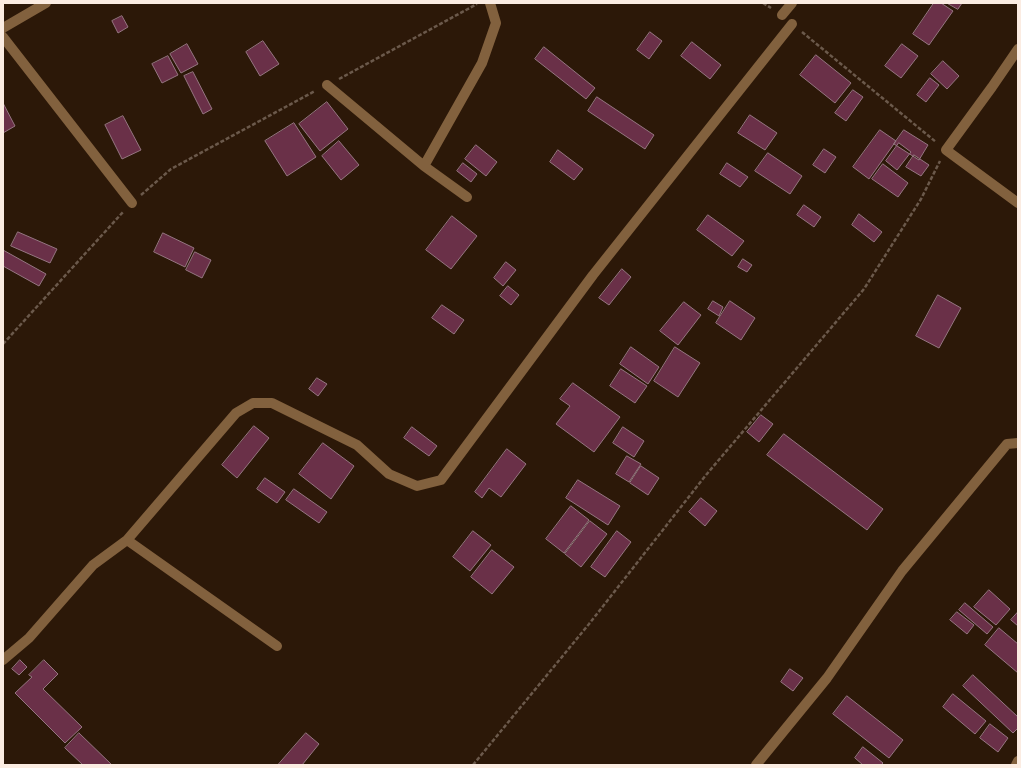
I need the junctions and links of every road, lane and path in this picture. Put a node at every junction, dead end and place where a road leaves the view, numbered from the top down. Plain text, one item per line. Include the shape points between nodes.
1 (46, 3) edge
2 (480, 3) edge
3 (490, 3) edge
4 (763, 3) edge
5 (792, 3) edge
6 (782, 15) joint
7 (792, 24) joint
8 (3, 28) edge
9 (3, 37) edge
10 (1018, 49) edge
11 (328, 85) junction
12 (946, 150) junction
13 (424, 166) junction
14 (467, 197) dead end
15 (132, 203) junction
16 (1018, 203) edge
17 (3, 344) edge
18 (1018, 443) edge
19 (127, 540) junction
20 (277, 646) dead end
21 (3, 660) edge
22 (1018, 761) edge
23 (473, 765) edge
24 (756, 765) edge
25 (1016, 765) edge

1 - 8 street
2 - 11 path
3 - 13 street via 496,23 482,63
4 - 6 path
5 - 6 street
7 - 12 path
7 - 19 street via 593,275 441,480 417,486 389,474 357,445 272,403 253,403 236,413
9 - 15 street
10 - 12 street
11 - 13 street
11 - 15 path via 171,169
12 - 16 street
12 - 23 path via 921,199 864,289 706,475
13 - 14 street
15 - 17 path
18 - 24 street via 1007,444 902,571 827,678
19 - 20 street
19 - 21 street via 93,565 29,638
22 - 25 street

